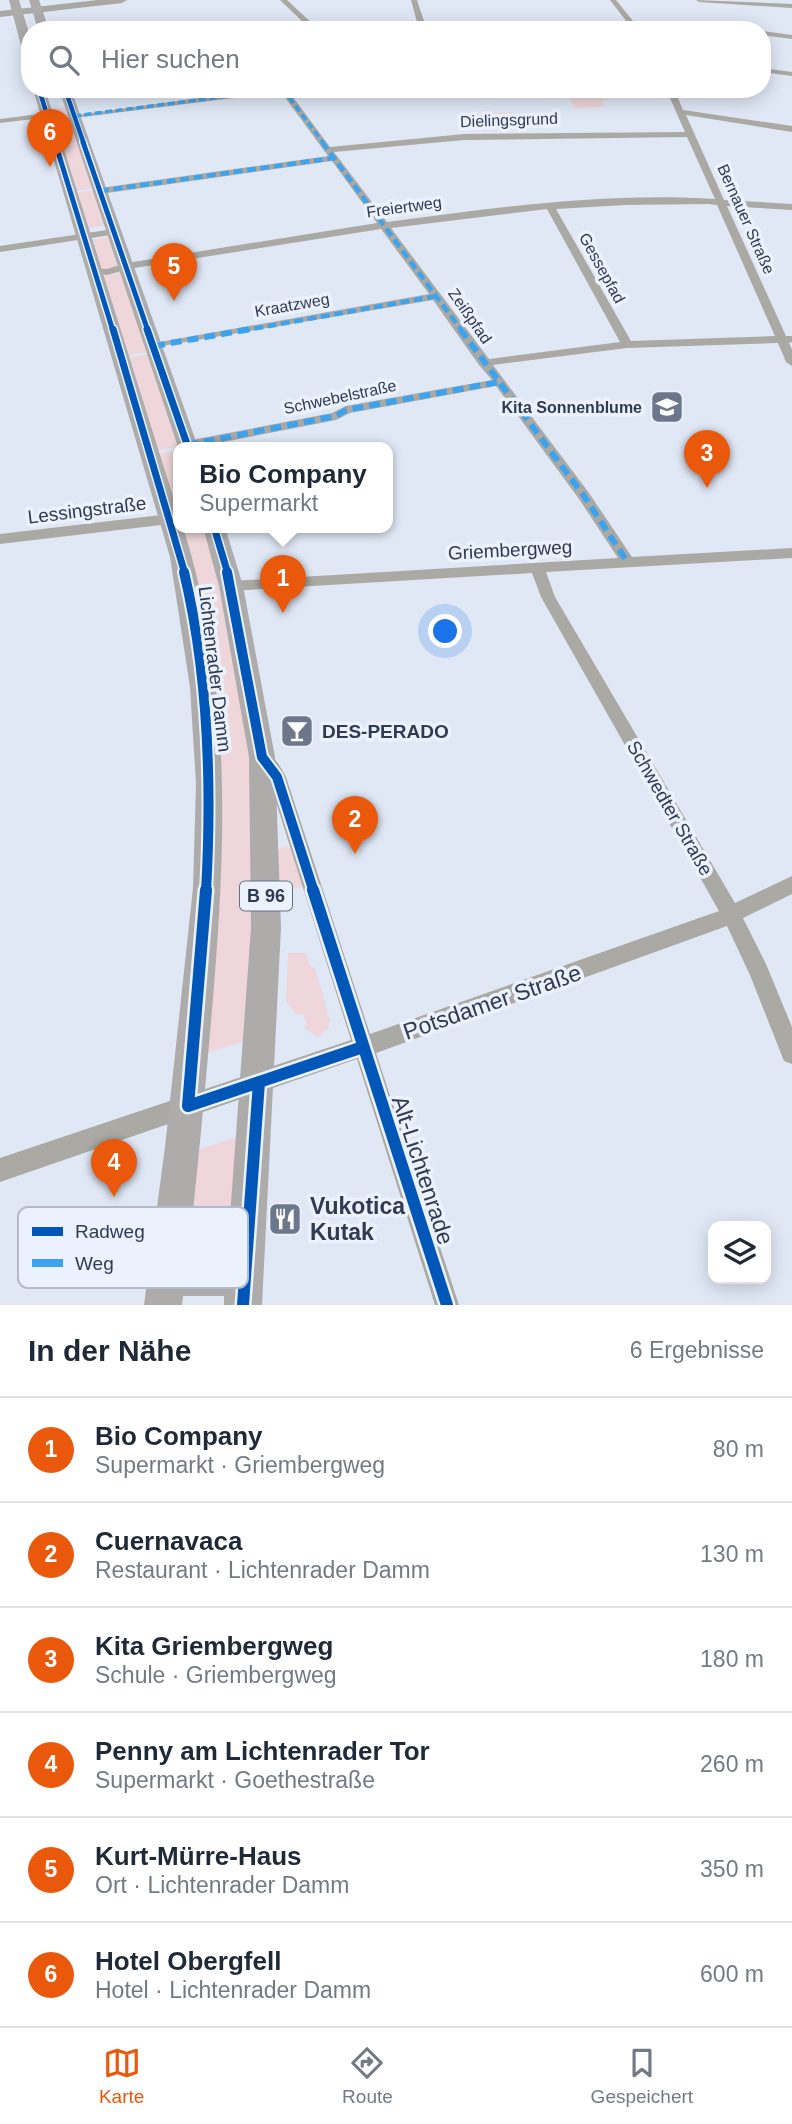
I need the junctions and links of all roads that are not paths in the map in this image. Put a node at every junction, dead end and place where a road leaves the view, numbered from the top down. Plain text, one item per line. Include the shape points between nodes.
1 (89, 0) edge
2 (122, 0) edge
3 (284, 0) edge
4 (414, 0) edge
5 (613, 0) edge
6 (699, 0) edge
7 (35, 5) edge
8 (792, 6) edge
9 (16, 7) edge
10 (0, 12) edge
11 (304, 21) edge
12 (420, 21) edge
13 (630, 21) edge
14 (21, 26) edge
15 (771, 34) edge
16 (792, 37) edge
17 (771, 71) edge
18 (792, 74) edge
19 (42, 98) edge
20 (68, 98) edge
21 (213, 98) edge
22 (290, 98) edge
23 (674, 98) edge
24 (680, 112) junction
25 (47, 115) junction
26 (74, 116) junction
27 (0, 121) edge
28 (792, 129) edge
29 (691, 134) junction
30 (331, 154) junction
31 (100, 191) junction
32 (720, 200) junction
33 (550, 206) junction
34 (792, 207) edge
35 (384, 226) junction
36 (114, 232) junction
37 (84, 237) junction
38 (0, 249) edge
39 (127, 266) junction
40 (95, 270) junction
41 (436, 296) junction
42 (787, 339) edge
43 (627, 345) junction
44 (154, 346) junction
45 (792, 362) edge
46 (483, 363) junction
47 (499, 382) junction
48 (187, 442) edge
49 (208, 442) edge
50 (173, 515) edge
51 (173, 518) edge
52 (177, 533) edge
53 (217, 533) edge
54 (0, 539) edge
55 (792, 553) edge
56 (628, 563) junction
57 (537, 568) junction
58 (231, 586) junction
59 (262, 757) junction
60 (792, 885) edge
61 (732, 914) junction
62 (363, 1047) junction
63 (792, 1054) edge
64 (259, 1082) junction
65 (188, 1106) junction
66 (0, 1170) edge
67 (175, 1207) edge
68 (248, 1235) edge
69 (165, 1291) edge
70 (244, 1291) edge
71 (447, 1305) edge

1 - 7 main road
2 - 7 main road
3 - 11 street
4 - 12 street
5 - 13 street
6 - 8 street
7 - 9 main road
9 - 10 main road
9 - 14 main road
15 - 16 street
17 - 18 street
19 - 25 main road, Lichtenrader Damm
20 - 26 main road
21 - 26 street
22 - 30 street, Zeißpfad
23 - 24 street, Bernauer Straße
24 - 28 street
24 - 29 street, Bernauer Straße
25 - 27 street
25 - 37 main road, Lichtenrader Damm
26 - 31 main road
29 - 30 street, Dielingsgrund via 474,137 380,143
29 - 32 street, Bernauer Straße
30 - 31 street, Dielingsgrund
30 - 35 street, Zeißpfad
31 - 36 main road
32 - 33 street, Freiertweg
32 - 34 street, Freiertweg
32 - 42 street, Bernauer Straße
33 - 35 street, Freiertweg
33 - 43 street, Gessepfad
35 - 39 street, Freiertweg
35 - 41 street, Zeißpfad
36 - 37 street
36 - 39 main road
37 - 38 street
37 - 40 main road, Lichtenrader Damm
39 - 40 street, Freiertweg
39 - 44 main road
40 - 50 main road, Lichtenrader Damm
41 - 44 street, Kraatzweg
41 - 46 street, Zeißpfad
42 - 43 street
42 - 45 street, Bernauer Straße
43 - 46 street
44 - 48 main road
46 - 47 street, Zeißpfad
47 - 49 street, Schwebelstraße
47 - 56 street, Zeißpfad
51 - 54 street, Lessingstraße
52 - 65 main road, Lichtenrader Damm via 197,640 210,784 208,888
53 - 58 main road, Lichtenrader Damm / B 96
55 - 56 street, Griembergweg
56 - 57 street, Griembergweg
57 - 58 street, Griembergweg
57 - 61 street, Schwedter Straße via 548,597
58 - 59 main road, Lichtenrader Damm / B 96
59 - 62 street, Lichtenrader Damm via 277,777
59 - 64 main road, Lichtenrader Damm / B 96 via 266,916
60 - 61 street, Potsdamer Straße
61 - 62 street, Potsdamer Straße
61 - 63 street, Schwedter Straße
62 - 64 street, Potsdamer Straße
62 - 71 street, Alt-Lichtenrade
64 - 65 street, Potsdamer Straße
64 - 68 main road, Lichtenrader Damm / B 96
65 - 66 street, Potsdamer Straße
65 - 67 main road, Lichtenrader Damm
69 - 70 main road

